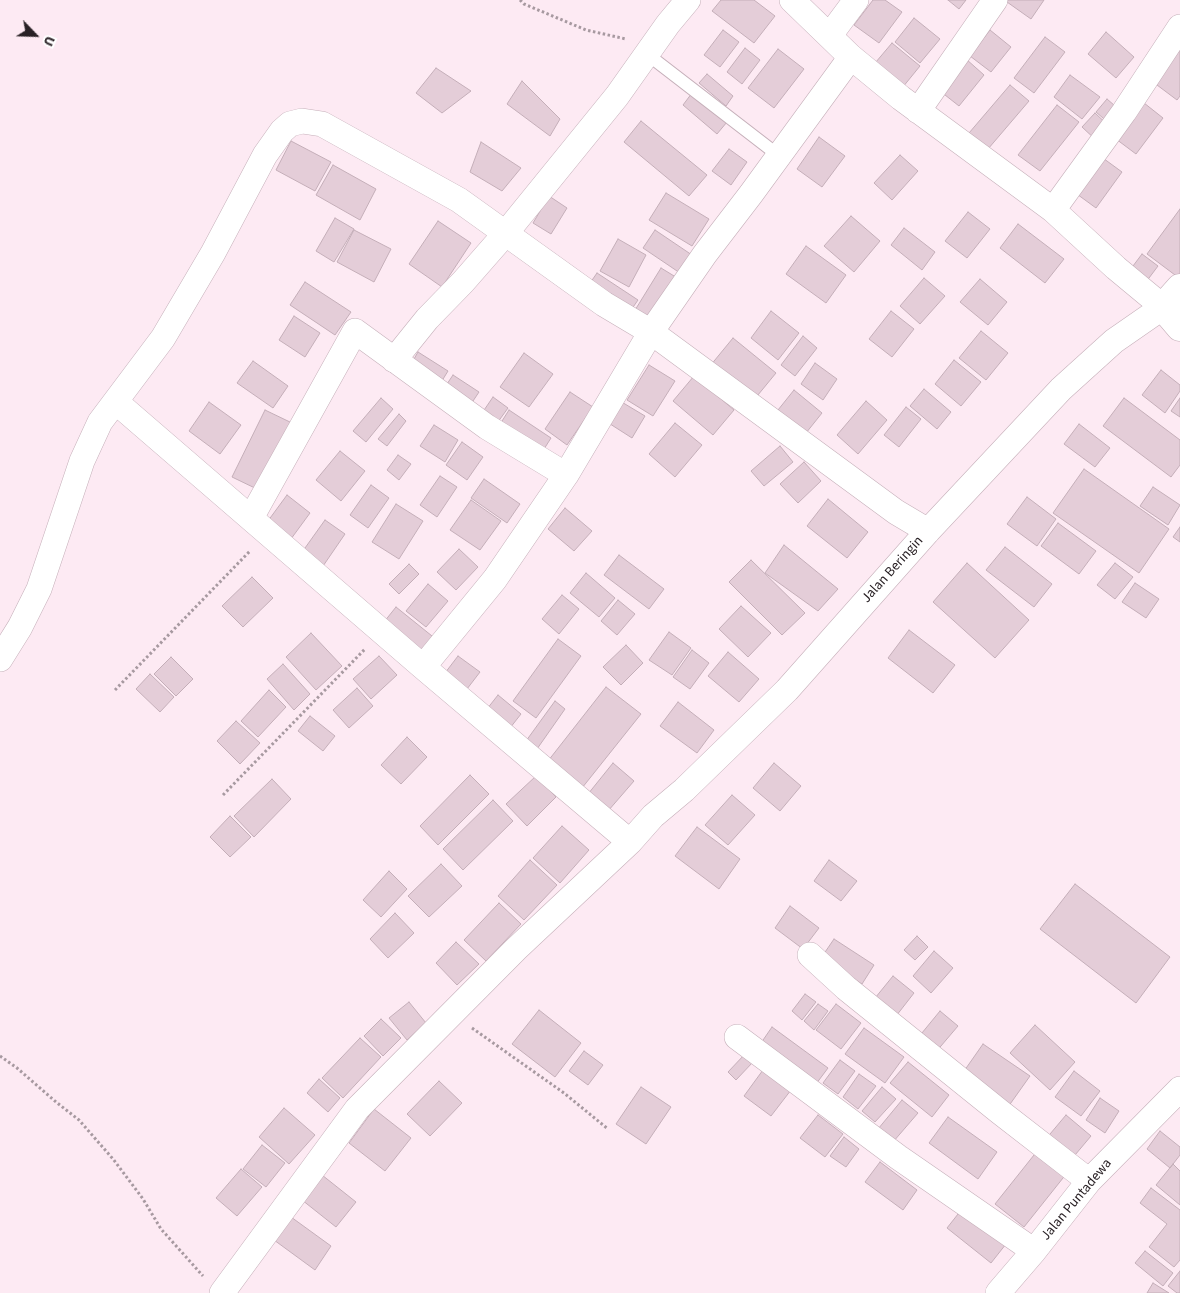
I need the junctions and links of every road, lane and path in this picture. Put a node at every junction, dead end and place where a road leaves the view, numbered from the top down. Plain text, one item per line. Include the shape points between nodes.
1 (520, 0) edge
2 (688, 0) edge
3 (792, 0) edge
4 (856, 0) edge
5 (995, 0) edge
6 (1180, 27) edge
7 (830, 36) junction
8 (638, 47) junction
9 (851, 56) junction
10 (918, 111) junction
11 (778, 155) junction
12 (1053, 210) junction
13 (504, 234) junction
14 (1174, 308) edge
15 (651, 332) junction
16 (394, 360) junction
17 (116, 402) junction
18 (566, 476) junction
19 (260, 525) junction
20 (928, 531) junction
21 (383, 631) junction
22 (0, 658) edge
23 (423, 667) junction
24 (115, 690) dead end
25 (223, 796) dead end
26 (630, 842) junction
27 (810, 955) dead end
28 (452, 1014) junction
29 (737, 1037) dead end
30 (0, 1056) edge
31 (1180, 1089) edge
32 (608, 1129) dead end
33 (1089, 1181) junction
34 (1034, 1251) junction
35 (214, 1286) edge
36 (998, 1293) edge

1 - 8 path via 586,30
2 - 8 street via 668,24
3 - 7 street
4 - 7 street
5 - 10 street
6 - 12 street
7 - 9 street
8 - 11 lane
8 - 13 street via 617,96
9 - 10 street
9 - 11 street
10 - 12 street
11 - 15 street
12 - 14 street via 1116,268
13 - 15 street via 604,304
13 - 16 street
13 - 17 street via 459,200 322,124 302,121 290,124 265,154 213,254 163,338
14 - 20 street, Jalan Beringin via 1114,341 1061,388
15 - 18 street
15 - 20 street via 896,512
16 - 18 street via 487,427
16 - 19 street via 354,331
17 - 19 street
17 - 22 street via 100,422 82,462 39,589
18 - 23 street via 495,578
19 - 21 street
19 - 24 path
20 - 26 street, Jalan Beringin via 787,690 653,816
21 - 23 street
21 - 25 path
23 - 26 street
26 - 28 street, Jalan Beringin
27 - 33 street via 861,1000
28 - 32 path via 564,1093
28 - 35 street, Jalan Beringin via 358,1109
29 - 34 street via 898,1157
30 - 35 path via 79,1120 143,1198 161,1230
31 - 33 street, Jalan Puntadewa
33 - 34 street, Jalan Puntadewa
34 - 36 street, Jalan Puntadewa

